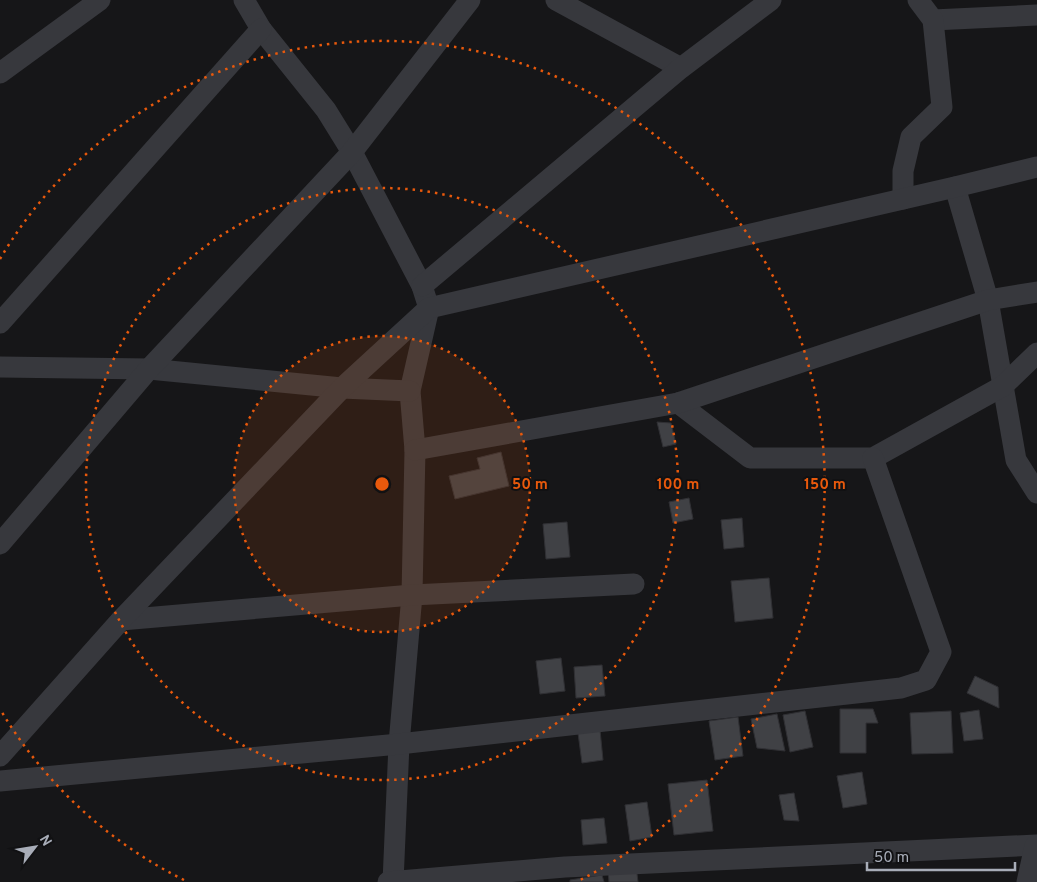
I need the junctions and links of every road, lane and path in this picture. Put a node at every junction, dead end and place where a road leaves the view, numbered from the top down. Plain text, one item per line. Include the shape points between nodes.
1 (100, 0) edge
2 (244, 0) edge
3 (470, 0) edge
4 (556, 0) edge
5 (772, 0) edge
6 (918, 0) edge
7 (1037, 15) edge
8 (933, 20) junction
9 (261, 29) junction
10 (681, 68) junction
11 (0, 73) edge
12 (352, 152) junction
13 (1037, 167) edge
14 (955, 187) junction
15 (903, 199) junction
16 (422, 286) junction
17 (1037, 292) edge
18 (988, 300) junction
19 (429, 308) junction
20 (0, 322) edge
21 (1037, 353) edge
22 (0, 367) edge
23 (149, 369) junction
24 (1003, 386) junction
25 (342, 388) junction
26 (410, 391) junction
27 (678, 404) junction
28 (415, 450) junction
29 (873, 458) junction
30 (1037, 493) edge
31 (0, 544) edge
32 (634, 584) dead end
33 (412, 595) junction
34 (121, 620) junction
35 (399, 744) junction
36 (0, 756) edge
37 (0, 781) edge
38 (1036, 846) edge
39 (388, 882) edge
40 (393, 882) edge
41 (1027, 882) edge

1 - 11 street
2 - 9 street
3 - 12 street
4 - 10 street
5 - 10 street
6 - 8 street
7 - 8 street
8 - 15 street via 942,107 911,137 903,171
9 - 12 street via 326,110
9 - 20 street
10 - 16 street
12 - 16 street
12 - 23 street
13 - 14 street
14 - 15 street
14 - 18 street
15 - 19 street
16 - 19 street
17 - 18 street
18 - 24 street
18 - 27 street
19 - 25 street
19 - 26 street
21 - 24 street
22 - 23 street
23 - 25 street
23 - 31 street
24 - 29 street
24 - 30 street via 1016,460
25 - 26 street
25 - 34 street
26 - 28 street
27 - 28 street
27 - 29 street via 750,458
28 - 33 street
29 - 35 street via 941,652 926,680 901,688
32 - 33 street
33 - 34 street
33 - 35 street
34 - 36 street
35 - 37 street
35 - 40 street
38 - 40 street via 565,867
38 - 41 street
39 - 40 street

